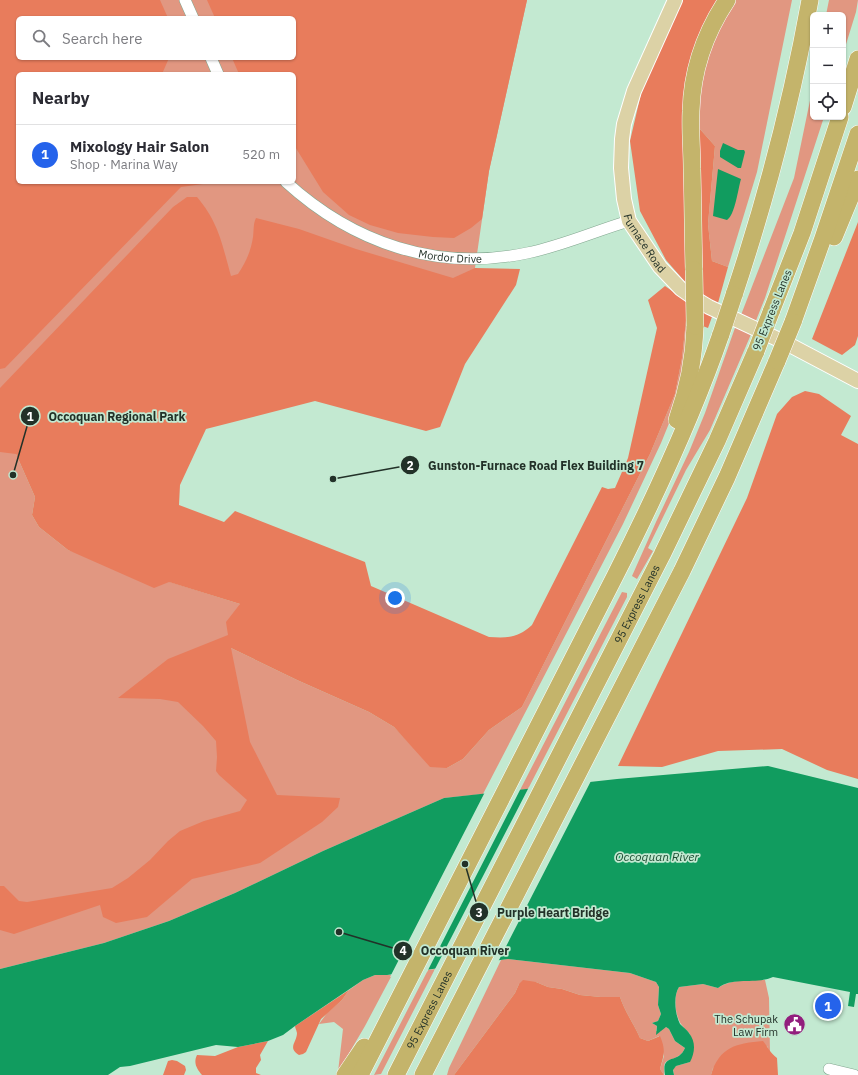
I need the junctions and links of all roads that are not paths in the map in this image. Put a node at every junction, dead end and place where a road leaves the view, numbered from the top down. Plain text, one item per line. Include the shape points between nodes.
1 (185, 0) edge
2 (675, 0) edge
3 (727, 0) edge
4 (810, 0) edge
5 (192, 16) edge
6 (858, 59) edge
7 (212, 60) edge
8 (217, 72) edge
9 (846, 97) edge
10 (839, 120) edge
11 (858, 134) edge
12 (858, 179) edge
13 (288, 184) edge
14 (629, 221) junction
15 (804, 292) junction
16 (858, 380) edge
17 (622, 562) junction
18 (430, 1008) junction
19 (388, 1020) junction
20 (442, 1039) junction
21 (829, 1069) dead end
22 (345, 1075) edge
23 (360, 1075) edge
24 (387, 1075) edge
25 (396, 1075) edge
26 (423, 1075) edge
27 (429, 1075) edge
28 (854, 1075) edge

1 - 5 street
2 - 14 main road, Furnace Road via 634,91 624,124 621,168
3 - 17 highway, bridge via 712,24 700,58 691,111 695,326 692,362 684,400 645,494
4 - 17 highway, bridge via 778,149 752,242 689,420 656,495
6 - 9 highway
7 - 8 street
10 - 18 highway, 95 Express Lanes, bridge via 802,234 717,441 568,741
11 - 15 highway
12 - 15 highway via 837,233
13 - 14 street, Mordor Drive via 320,210 362,234 407,250 450,258 490,258 528,253
14 - 16 main road, Furnace Road via 660,267 681,289 709,307
15 - 20 highway, bridge via 777,361 708,516
17 - 19 highway
18 - 24 highway
18 - 25 highway, 95 Express Lanes
19 - 22 highway via 362,1049
19 - 23 highway
20 - 26 highway
20 - 27 highway
21 - 28 street

